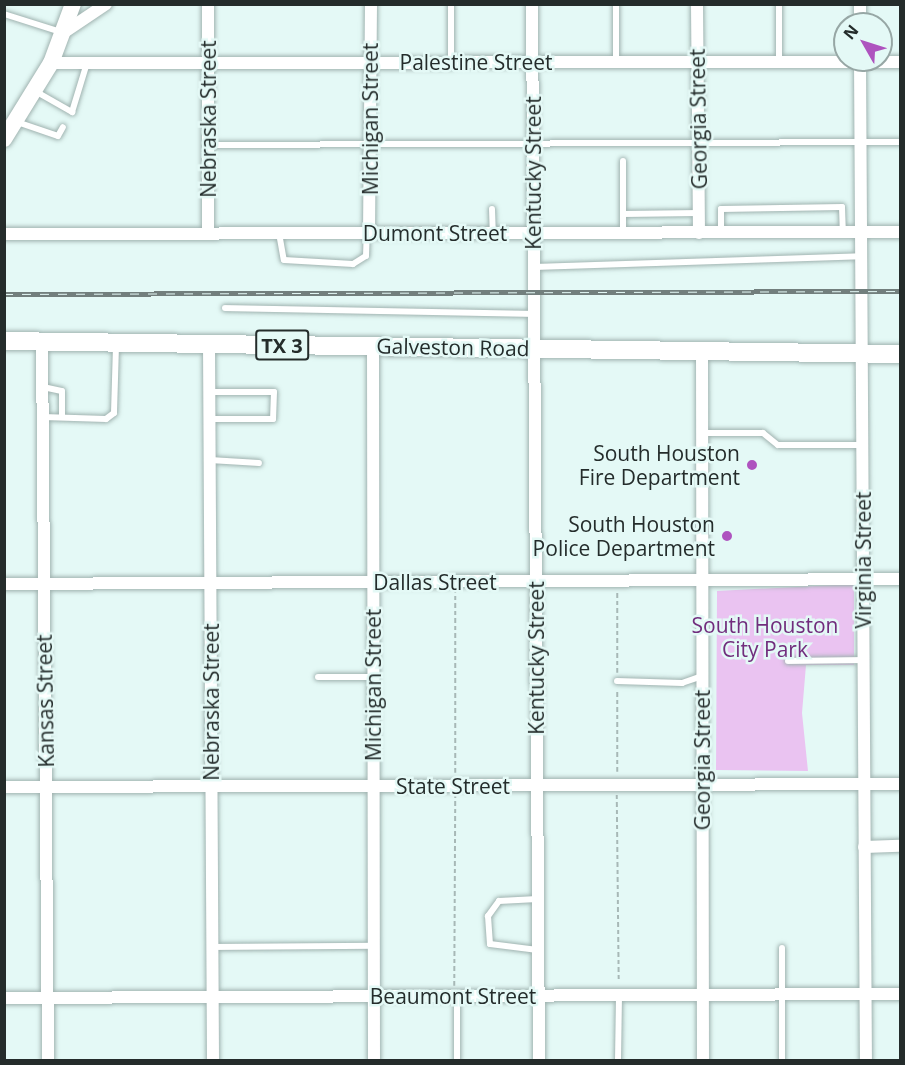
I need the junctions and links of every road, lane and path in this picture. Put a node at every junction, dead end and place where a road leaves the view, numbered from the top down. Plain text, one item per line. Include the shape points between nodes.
1 (73, 4) edge
2 (106, 4) edge
3 (208, 4) edge
4 (371, 4) edge
5 (451, 4) edge
6 (532, 4) edge
7 (616, 4) edge
8 (697, 4) edge
9 (779, 4) edge
10 (4, 14) edge
11 (63, 33) junction
12 (833, 61) edge
13 (370, 62) junction
14 (452, 62) junction
15 (533, 62) junction
16 (616, 62) junction
17 (697, 62) junction
18 (779, 62) junction
19 (51, 63) junction
20 (87, 63) junction
21 (208, 63) junction
22 (860, 72) edge
23 (35, 91) junction
24 (11, 119) edge
25 (63, 127) dead end
26 (4, 139) edge
27 (861, 142) junction
28 (900, 142) edge
29 (533, 143) junction
30 (698, 143) junction
31 (370, 144) junction
32 (208, 145) junction
33 (623, 161) dead end
34 (492, 209) dead end
35 (699, 213) junction
36 (623, 214) junction
37 (843, 232) junction
38 (861, 232) junction
39 (900, 232) edge
40 (368, 233) junction
41 (493, 233) junction
42 (534, 233) junction
43 (623, 233) junction
44 (699, 233) junction
45 (721, 233) junction
46 (4, 234) edge
47 (208, 234) junction
48 (279, 234) junction
49 (861, 256) junction
50 (534, 267) junction
51 (225, 308) dead end
52 (534, 314) junction
53 (4, 341) edge
54 (42, 341) junction
55 (117, 342) junction
56 (209, 344) junction
57 (373, 346) junction
58 (534, 348) junction
59 (702, 351) junction
60 (862, 354) junction
61 (900, 354) edge
62 (42, 387) junction
63 (210, 392) junction
64 (43, 417) junction
65 (62, 417) junction
66 (210, 419) junction
67 (702, 433) junction
68 (862, 445) junction
69 (210, 460) junction
70 (260, 464) dead end
71 (900, 579) edge
72 (863, 580) junction
73 (536, 581) junction
74 (702, 581) junction
75 (373, 582) junction
76 (210, 583) junction
77 (4, 584) edge
78 (44, 584) junction
79 (863, 660) junction
80 (788, 661) dead end
81 (373, 676) junction
82 (702, 676) junction
83 (318, 677) dead end
84 (617, 681) dead end
85 (864, 784) junction
86 (900, 784) edge
87 (702, 785) junction
88 (373, 786) junction
89 (537, 786) junction
90 (211, 787) junction
91 (4, 788) edge
92 (46, 788) junction
93 (900, 846) edge
94 (864, 847) junction
95 (538, 899) junction
96 (373, 946) junction
97 (212, 947) junction
98 (782, 948) dead end
99 (538, 950) junction
100 (865, 994) junction
101 (900, 994) edge
102 (619, 995) junction
103 (703, 995) junction
104 (782, 995) junction
105 (373, 996) junction
106 (457, 996) junction
107 (539, 996) junction
108 (212, 997) junction
109 (4, 998) edge
110 (48, 998) junction
111 (48, 1060) edge
112 (213, 1060) edge
113 (374, 1060) edge
114 (457, 1060) edge
115 (539, 1060) edge
116 (618, 1060) edge
117 (703, 1060) edge
118 (782, 1060) edge
119 (866, 1060) edge

1 - 11 main road
2 - 11 street
3 - 21 street, Nebraska Street
4 - 13 street, Michigan Street
5 - 14 lane
6 - 15 street, Kentucky Street
7 - 16 lane
8 - 17 street, Georgia Street
9 - 18 lane
10 - 11 lane
11 - 19 main road
12 - 18 street, Palestine Street
13 - 14 street, Palestine Street
13 - 21 street, Palestine Street
13 - 31 street, Michigan Street
14 - 15 street, Palestine Street
15 - 16 street, Palestine Street
15 - 29 street, Kentucky Street
16 - 17 street, Palestine Street
17 - 18 street, Palestine Street
17 - 30 street, Georgia Street
19 - 20 street, Palestine Street
19 - 23 main road
20 - 21 street, Palestine Street
20 - 23 lane via 71,114
21 - 32 street, Nebraska Street
22 - 27 street, Virginia Street
23 - 24 main road
24 - 25 lane via 58,136
24 - 26 main road
27 - 28 lane
27 - 30 lane
27 - 38 street, Virginia Street
29 - 30 lane
29 - 31 lane
29 - 42 street, Kentucky Street
30 - 35 street, Georgia Street
31 - 32 lane
31 - 40 street, Michigan Street
32 - 47 street, Nebraska Street
33 - 36 lane
34 - 41 lane
35 - 36 lane
35 - 44 street, Georgia Street
36 - 43 lane
37 - 38 street, Dumont Street
37 - 45 street, Dumont Street
37 - 45 lane via 842,207 721,209
38 - 39 street, Dumont Street
38 - 49 street, Virginia Street
40 - 41 street, Dumont Street
40 - 48 street, Dumont Street
40 - 48 lane via 366,256 353,264 284,260
41 - 42 street, Dumont Street
42 - 43 street, Dumont Street
42 - 50 street, Kentucky Street
43 - 44 street, Dumont Street
44 - 45 street, Dumont Street
46 - 47 street, Dumont Street
47 - 48 street, Dumont Street
49 - 50 lane
49 - 60 street, Virginia Street
50 - 52 street, Kentucky Street
51 - 52 lane
52 - 58 street, Kentucky Street
53 - 54 main road, Galveston Road / TX 3
54 - 55 main road, Galveston Road / TX 3
54 - 62 street, Kansas Street
55 - 56 main road, Galveston Road / TX 3
55 - 65 lane via 114,413 106,419
56 - 57 main road, Galveston Road / TX 3
56 - 63 street, Nebraska Street
57 - 58 main road, Galveston Road / TX 3
57 - 75 street, Michigan Street
58 - 59 main road, Galveston Road / TX 3
58 - 73 street, Kentucky Street
59 - 60 main road, Galveston Road / TX 3
59 - 67 street, Georgia Street
60 - 61 main road, Galveston Road / TX 3
60 - 68 street, Virginia Street
62 - 64 street, Kansas Street
62 - 65 lane via 62,391
63 - 66 street, Nebraska Street
63 - 66 lane via 274,392 273,419
64 - 65 lane
64 - 78 street, Kansas Street
66 - 69 street, Nebraska Street
67 - 68 lane via 762,433 778,445
67 - 74 street, Georgia Street
68 - 72 street, Virginia Street
69 - 70 lane
69 - 76 street, Nebraska Street
71 - 72 street, Dallas Street
72 - 74 street, Dallas Street
72 - 79 street, Virginia Street
73 - 74 street, Dallas Street
73 - 75 street, Dallas Street
73 - 89 street, Kentucky Street
74 - 82 street, Georgia Street
75 - 76 street, Dallas Street
75 - 81 street, Michigan Street
76 - 78 street, Dallas Street
76 - 90 street, Nebraska Street
77 - 78 street, Dallas Street
78 - 92 street, Kansas Street
79 - 80 lane
79 - 85 street, Virginia Street
81 - 83 lane
81 - 88 street, Michigan Street
82 - 84 lane via 682,683
82 - 87 street, Georgia Street
85 - 86 street, State Street
85 - 87 street, State Street
85 - 94 street, Virginia Street
87 - 89 street, State Street
87 - 103 street, Georgia Street
88 - 89 street, State Street
88 - 90 street, State Street
88 - 96 street, Michigan Street
89 - 95 street, Kentucky Street
90 - 92 street, State Street
90 - 97 street, Nebraska Street
91 - 92 street, State Street
92 - 110 street, Kansas Street
93 - 94 street
94 - 100 street, Virginia Street
95 - 99 street, Kentucky Street
95 - 99 lane via 499,900 488,916 490,944 497,949
96 - 97 lane
96 - 105 street, Michigan Street
97 - 108 street, Nebraska Street
98 - 104 lane
99 - 107 street, Kentucky Street
100 - 101 street, Beaumont Street
100 - 104 street, Beaumont Street
100 - 119 street, Virginia Street
102 - 103 street, Beaumont Street
102 - 107 street, Beaumont Street
102 - 116 lane
103 - 104 street, Beaumont Street
103 - 117 street, Georgia Street
104 - 118 lane
105 - 106 street, Beaumont Street
105 - 108 street, Beaumont Street
105 - 113 street, Michigan Street
106 - 107 street, Beaumont Street
106 - 114 lane
107 - 115 street, Kentucky Street
108 - 110 street, Beaumont Street
108 - 112 street, Nebraska Street
109 - 110 street, Beaumont Street
110 - 111 street, Kansas Street

